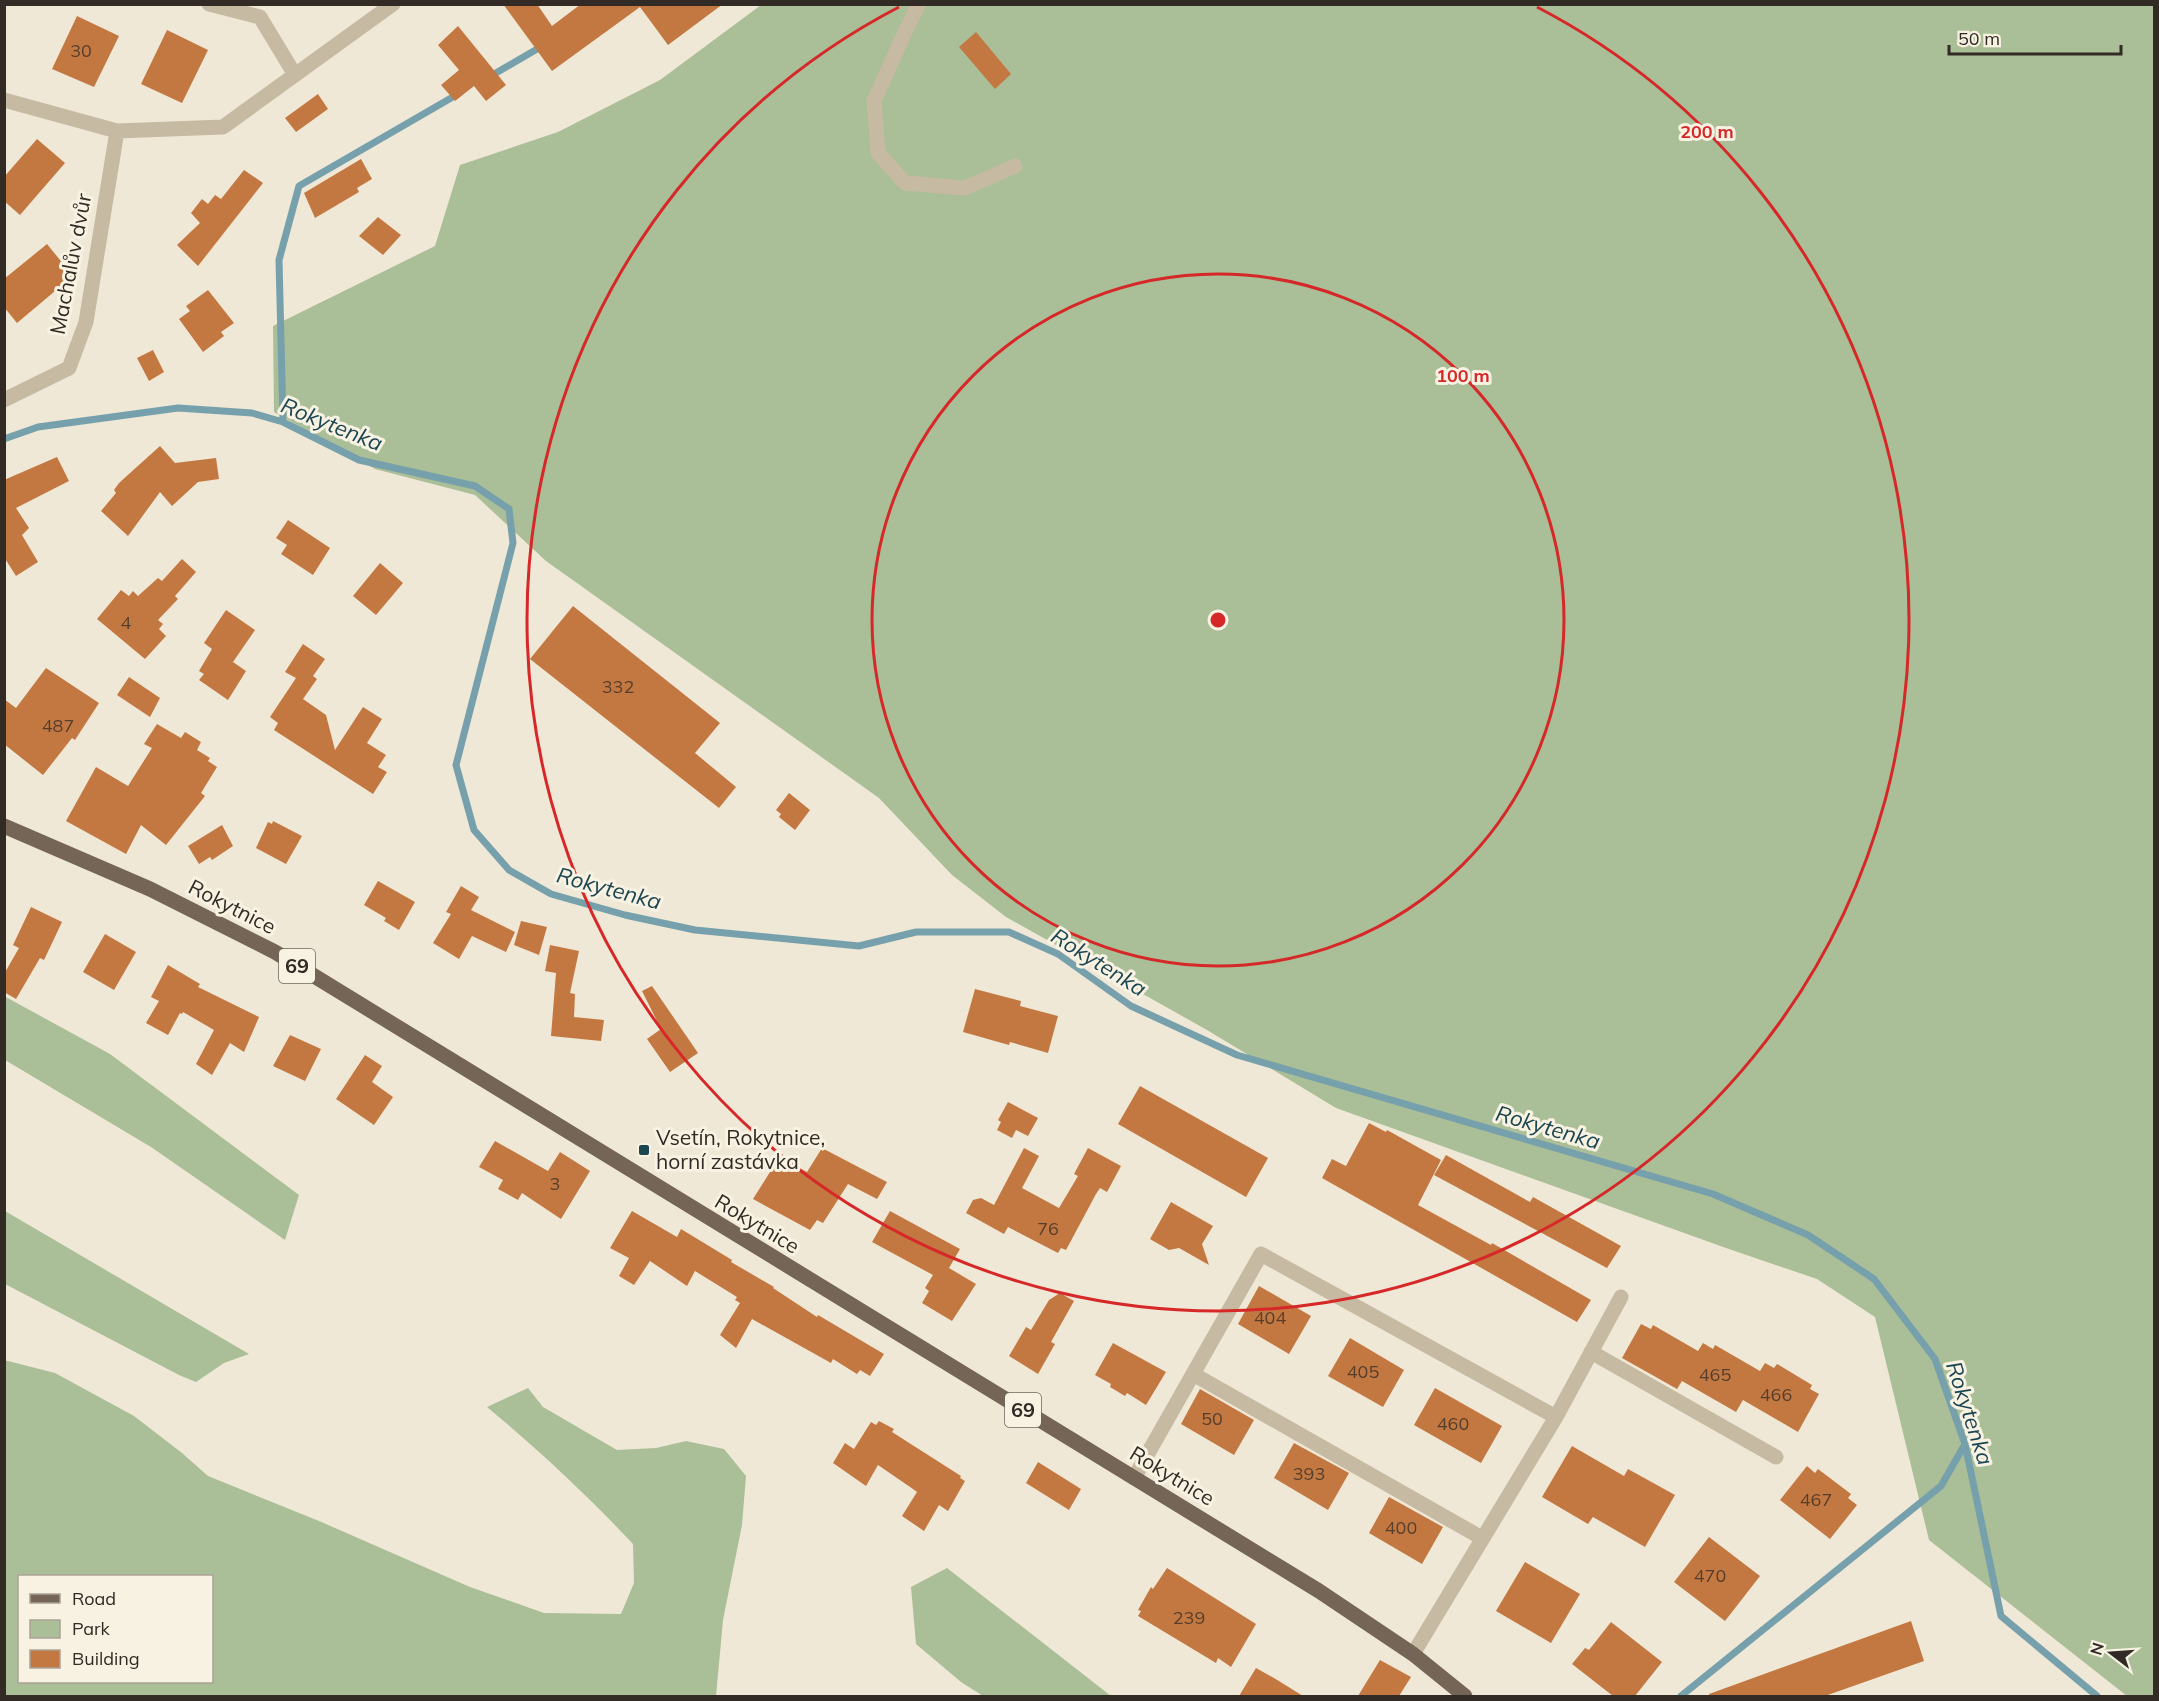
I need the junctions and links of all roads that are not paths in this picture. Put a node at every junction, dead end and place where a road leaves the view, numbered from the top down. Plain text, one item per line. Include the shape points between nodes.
1 (209, 4) edge
2 (393, 4) edge
3 (920, 4) edge
4 (295, 75) junction
5 (4, 100) edge
6 (117, 130) junction
7 (1015, 166) dead end
8 (4, 400) edge
9 (4, 826) edge
10 (1621, 1297) dead end
11 (1591, 1352) junction
12 (1193, 1374) junction
13 (1556, 1417) junction
14 (1776, 1457) dead end
15 (1134, 1478) junction
16 (1482, 1538) junction
17 (1413, 1654) junction
18 (1465, 1696) edge

1 - 4 street via 260,17
2 - 4 street
3 - 7 street via 874,101 878,153 905,183 965,188
4 - 6 street via 223,127
5 - 6 street
6 - 8 street, Machalův dvůr via 86,322 69,368
9 - 15 main road, Rokytnice / 69 via 150,889 275,952
10 - 11 street
11 - 13 street
11 - 14 street
12 - 13 street via 1261,1254
12 - 15 street
12 - 16 street
13 - 16 street
15 - 17 main road, Rokytnice / 69 via 1319,1591
16 - 17 street
17 - 18 main road, Rokytnice / 69

